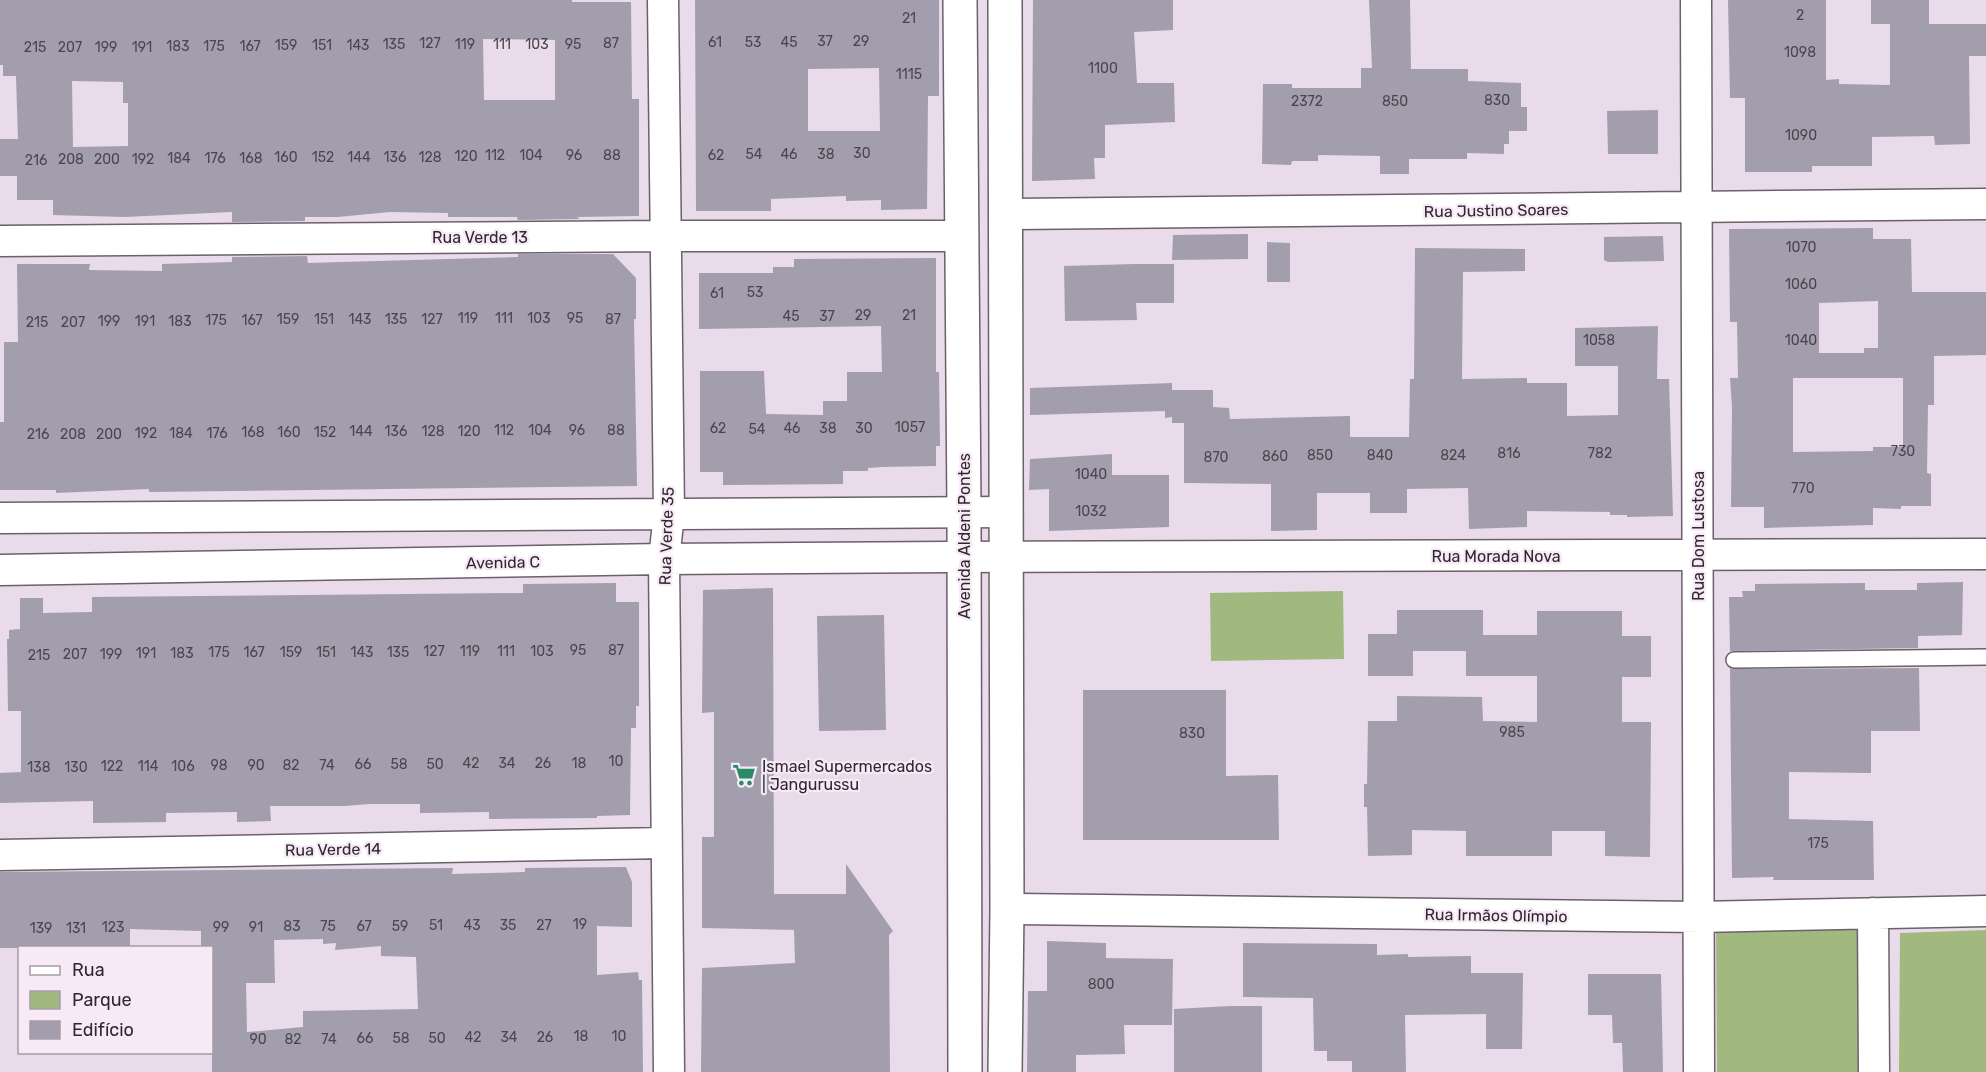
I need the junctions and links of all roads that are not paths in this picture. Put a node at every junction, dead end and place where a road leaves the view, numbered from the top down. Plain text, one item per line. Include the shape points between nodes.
1 (663, 0) edge
2 (960, 0) edge
3 (1005, 0) edge
4 (1696, 0) edge
5 (1986, 204) edge
6 (1696, 208) junction
7 (1006, 214) junction
8 (666, 236) junction
9 (961, 236) junction
10 (0, 241) edge
11 (964, 512) junction
12 (1006, 512) junction
13 (669, 514) junction
14 (0, 518) edge
15 (1986, 554) edge
16 (1698, 555) junction
17 (964, 557) junction
18 (1006, 557) junction
19 (664, 559) junction
20 (0, 570) edge
21 (1986, 657) edge
22 (1734, 660) dead end
23 (666, 843) junction
24 (0, 855) edge
25 (1007, 909) junction
26 (1986, 910) edge
27 (1873, 913) junction
28 (1699, 917) junction
29 (669, 1072) edge
30 (965, 1072) edge
31 (1005, 1072) edge
32 (1699, 1072) edge
33 (1874, 1072) edge

1 - 8 street, Rua Verde 35
2 - 9 main road, Avenida Aldeni Pontes
3 - 7 main road
4 - 6 street, Rua Dom Lustosa
5 - 6 street, Rua Justino Soares
6 - 7 street, Rua Justino Soares
6 - 16 street, Rua Dom Lustosa
7 - 12 main road
8 - 9 street, Rua Verde 13
8 - 10 street, Rua Verde 13
8 - 13 street, Rua Verde 35
9 - 11 main road, Avenida Aldeni Pontes
11 - 12 street
11 - 13 street
11 - 17 main road, Avenida Aldeni Pontes
12 - 18 main road
13 - 14 street
13 - 19 street, Rua Verde 35
15 - 16 street, Rua Morada Nova
16 - 18 street, Rua Morada Nova
16 - 28 street, Rua Dom Lustosa
17 - 18 street, Avenida C
17 - 19 street, Avenida C
17 - 30 main road, Avenida Aldeni Pontes
18 - 25 main road
19 - 20 street, Avenida C
19 - 23 street, Rua Verde 35
21 - 22 lane
23 - 24 street, Rua Verde 14
23 - 29 street, Rua Verde 35
25 - 28 street, Rua Irmãos Olímpio
25 - 31 main road
26 - 27 street, Rua Irmãos Olímpio
27 - 28 street, Rua Irmãos Olímpio
27 - 33 street
28 - 32 street, Rua Dom Lustosa

